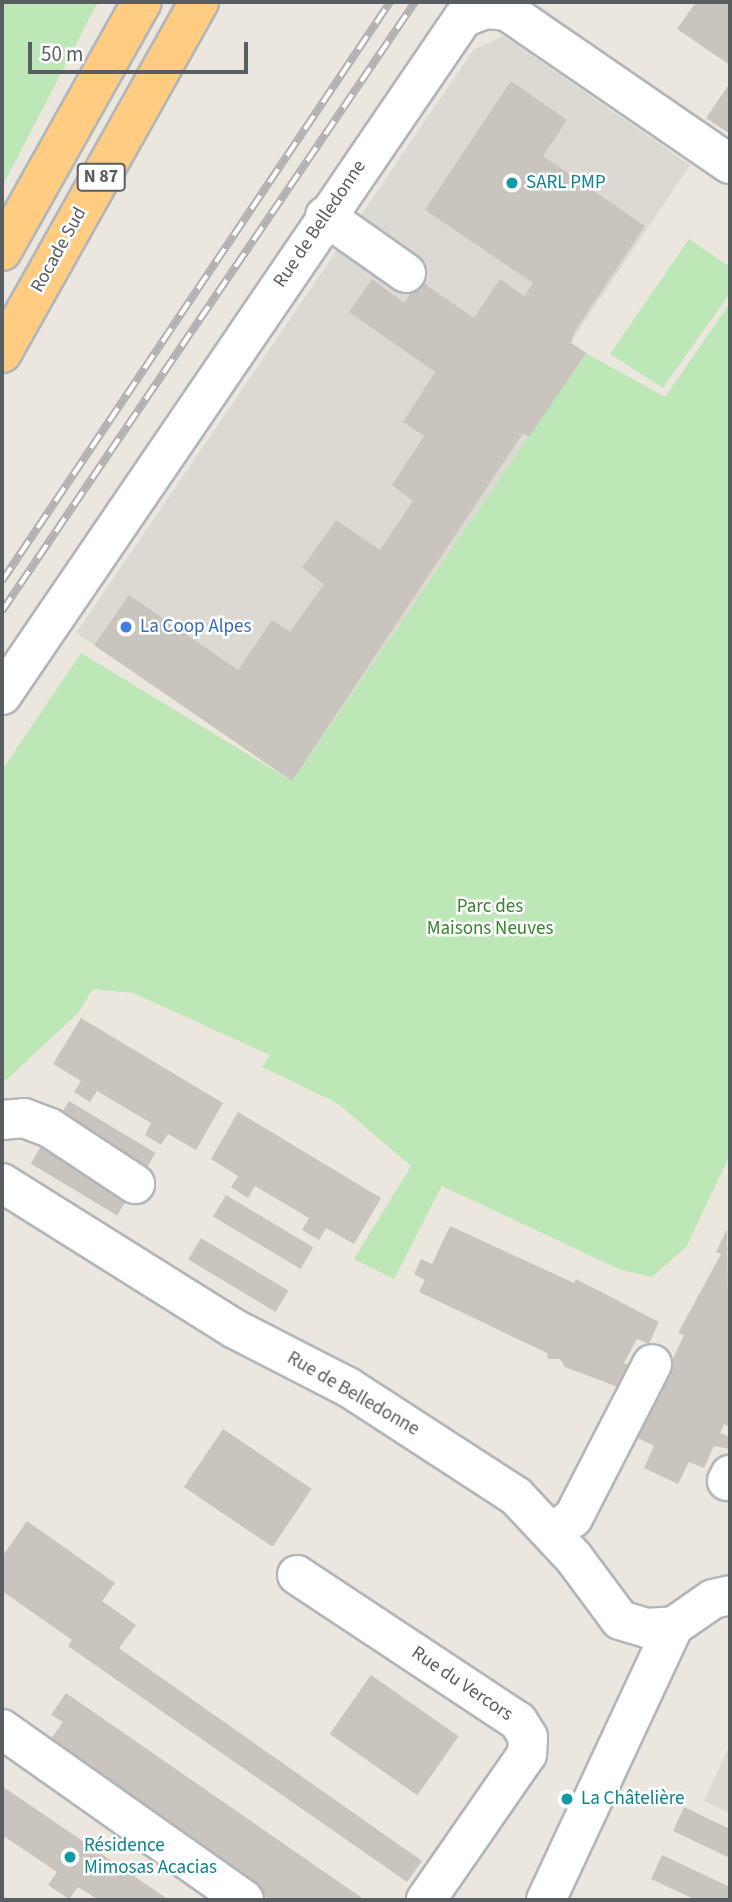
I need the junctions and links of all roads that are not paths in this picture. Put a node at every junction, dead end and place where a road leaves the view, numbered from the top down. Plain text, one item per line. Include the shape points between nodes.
1 (142, 2) edge
2 (200, 2) edge
3 (730, 164) edge
4 (325, 216) junction
5 (2, 251) edge
6 (406, 273) dead end
7 (2, 353) edge
8 (2, 695) edge
9 (2, 1120) edge
10 (2, 1183) edge
11 (135, 1184) dead end
12 (652, 1364) dead end
13 (562, 1525) junction
14 (297, 1575) dead end
15 (730, 1595) edge
16 (674, 1626) junction
17 (2, 1729) edge
18 (244, 1900) edge
19 (426, 1900) edge
20 (546, 1900) edge

1 - 5 highway, N 87
2 - 7 highway, Rocade Sud / N 87
3 - 4 street, Rue de Belledonne via 507,11 485,9 463,18 450,33
4 - 6 street
4 - 8 street, Rue de Belledonne
9 - 11 street via 24,1118 50,1128
10 - 13 street, Rue de Belledonne via 235,1329 348,1387
12 - 13 street
13 - 16 street, Rue de Belledonne via 620,1620 647,1628
14 - 19 street, Rue du Vercors via 518,1721 528,1737 527,1754
15 - 16 street via 713,1599
16 - 20 street
17 - 18 street

